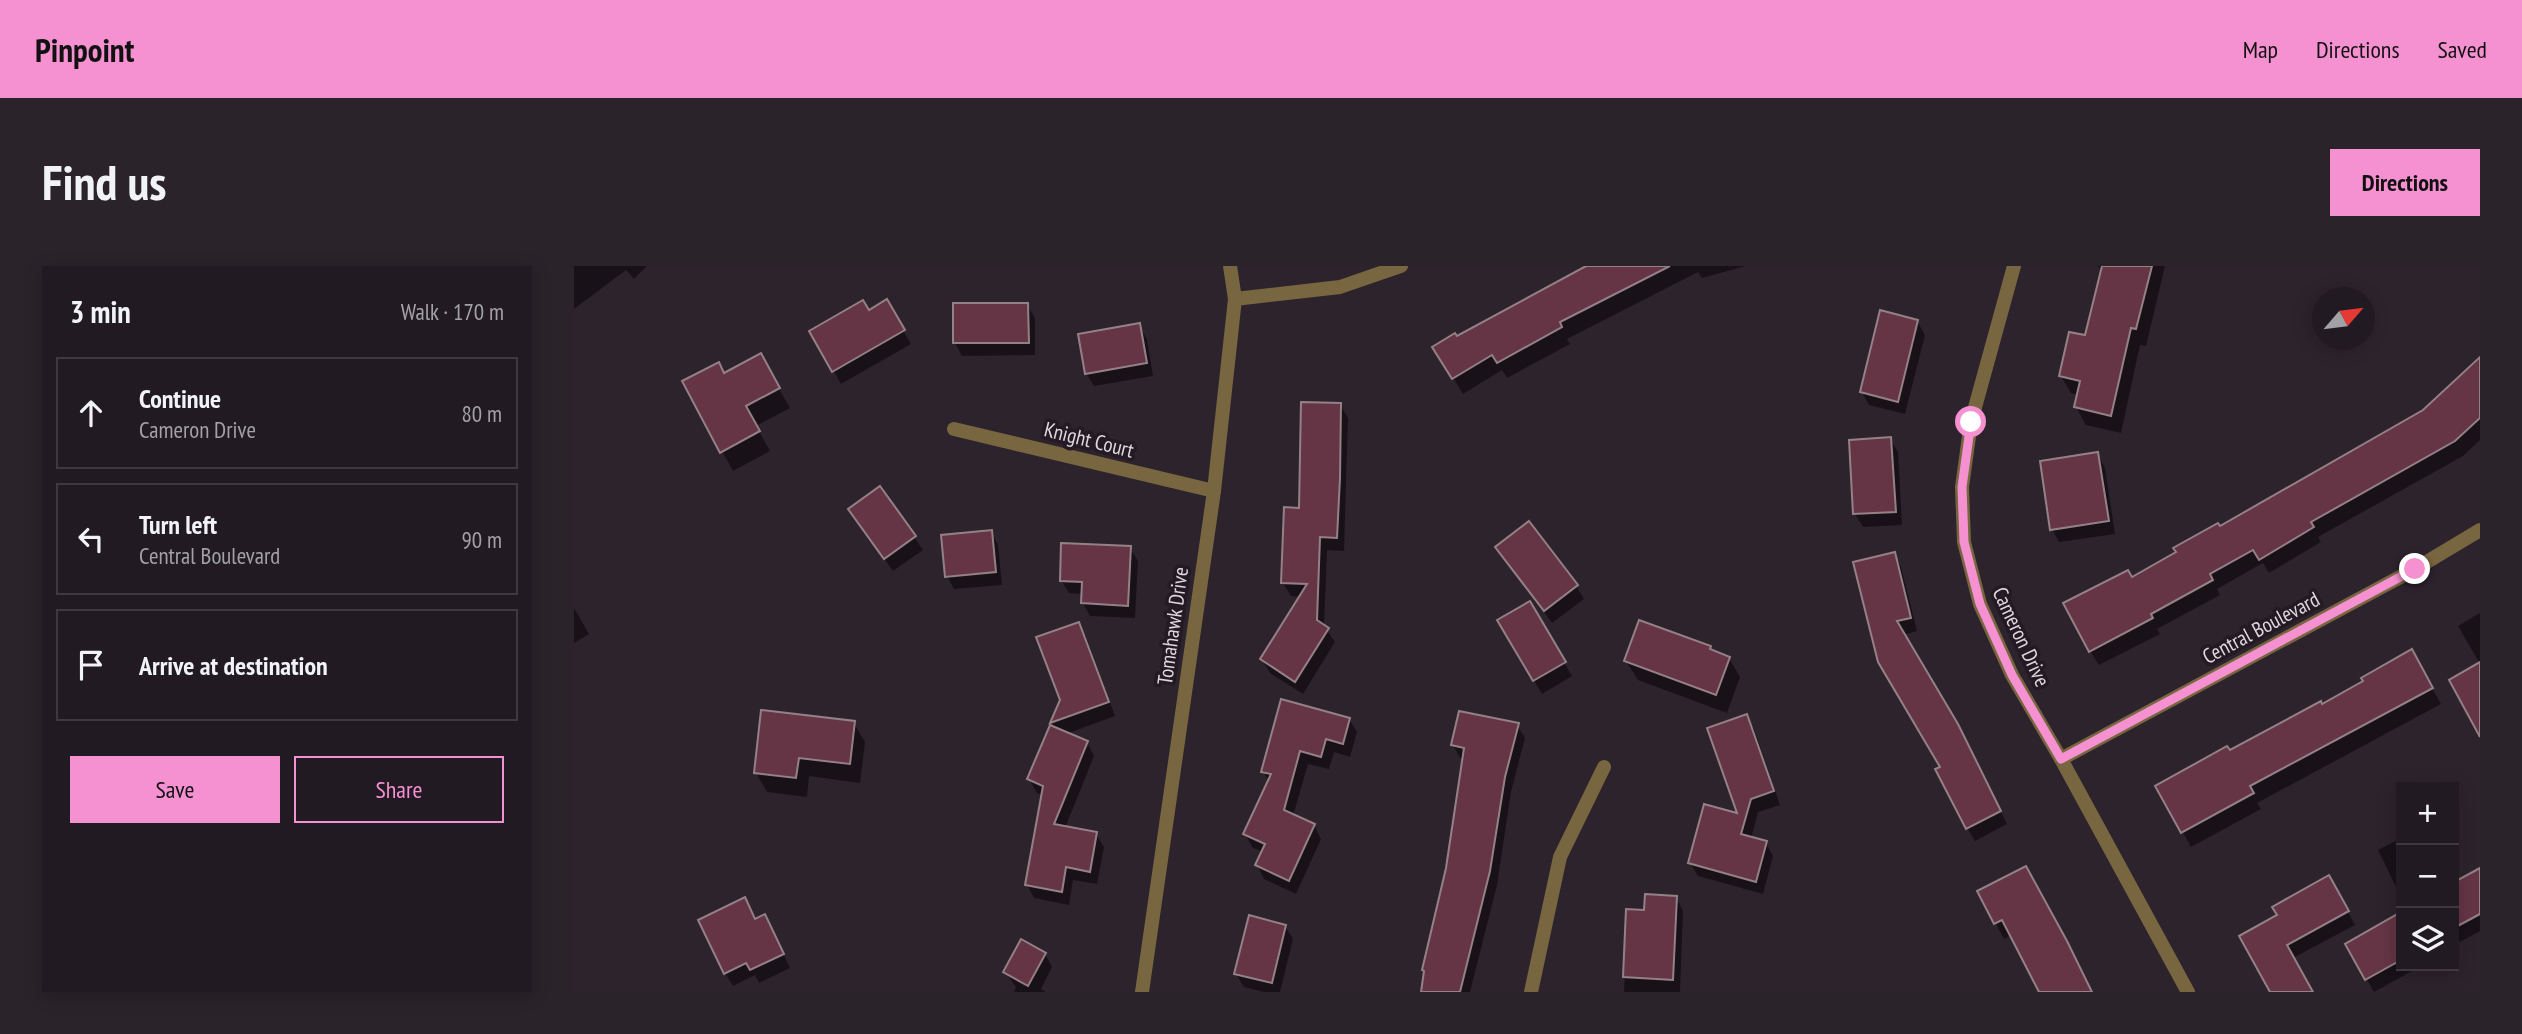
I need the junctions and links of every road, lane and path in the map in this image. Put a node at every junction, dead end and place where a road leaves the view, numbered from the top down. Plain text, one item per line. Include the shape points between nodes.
1 (1230, 266) edge
2 (1401, 266) edge
3 (2014, 266) edge
4 (1235, 299) junction
5 (954, 429) dead end
6 (1214, 491) junction
7 (2480, 530) edge
8 (2061, 759) junction
9 (1604, 766) dead end
10 (1142, 992) edge
11 (1531, 992) edge
12 (2188, 992) edge

1 - 4 street, Tomahawk Drive
2 - 4 street via 1340,288
3 - 8 street, Cameron Drive via 1971,422 1962,487 1964,542 1985,616 2012,675
4 - 6 street, Tomahawk Drive
5 - 6 street, Knight Court
6 - 10 street, Tomahawk Drive
7 - 8 street, Central Boulevard
8 - 12 street, Cameron Drive
9 - 11 street via 1560,857

